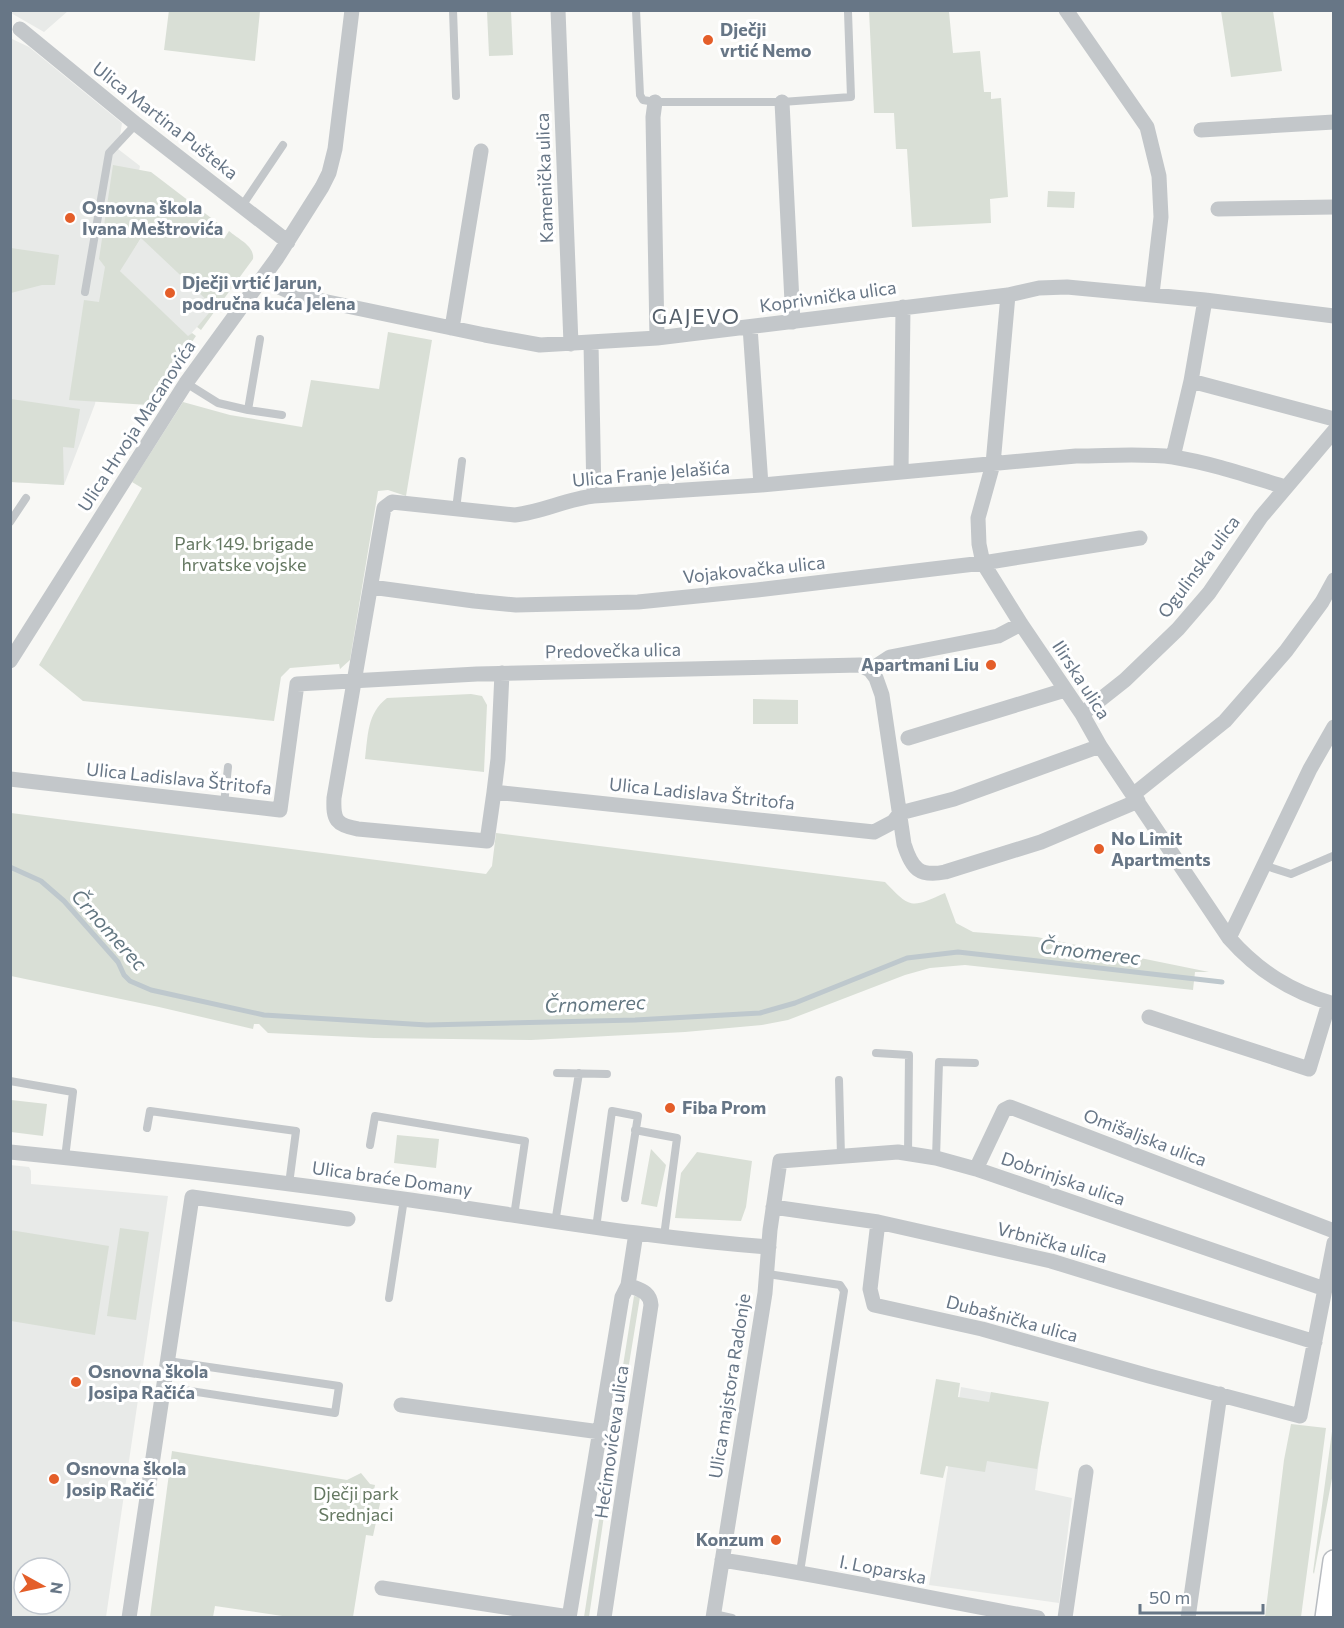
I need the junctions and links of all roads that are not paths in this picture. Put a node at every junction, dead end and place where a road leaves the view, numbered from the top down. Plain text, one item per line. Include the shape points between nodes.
1 (352, 10) edge
2 (453, 10) edge
3 (558, 10) edge
4 (636, 10) edge
5 (1066, 10) edge
6 (848, 12) edge
7 (20, 29) dead end
8 (456, 96) dead end
9 (655, 102) junction
10 (782, 102) junction
11 (1334, 122) edge
12 (136, 124) junction
13 (1201, 130) dead end
14 (283, 145) dead end
15 (481, 151) dead end
16 (242, 206) junction
17 (1334, 207) edge
18 (1218, 209) dead end
19 (288, 242) junction
20 (264, 276) junction
21 (85, 292) dead end
22 (1152, 294) junction
23 (1008, 295) junction
24 (1205, 300) junction
25 (903, 307) junction
26 (1334, 316) edge
27 (793, 322) junction
28 (750, 327) junction
29 (452, 328) junction
30 (657, 338) junction
31 (260, 339) dead end
32 (591, 343) junction
33 (571, 344) junction
34 (1191, 381) junction
35 (186, 383) junction
36 (248, 410) junction
37 (282, 415) dead end
38 (1334, 418) edge
39 (1334, 432) edge
40 (1173, 457) junction
41 (462, 461) dead end
42 (993, 464) junction
43 (901, 472) junction
44 (761, 485) junction
45 (1285, 487) junction
46 (594, 496) junction
47 (26, 498) dead end
48 (456, 509) junction
49 (10, 522) edge
50 (1140, 538) dead end
51 (983, 563) junction
52 (1334, 580) edge
53 (371, 587) junction
54 (1021, 624) junction
55 (10, 661) edge
56 (870, 670) junction
57 (502, 673) junction
58 (355, 681) junction
59 (1065, 690) junction
60 (1082, 714) junction
61 (1334, 727) edge
62 (908, 738) dead end
63 (1100, 746) junction
64 (228, 767) dead end
65 (10, 779) edge
66 (494, 792) junction
67 (1136, 798) junction
68 (224, 804) junction
69 (900, 813) junction
70 (1333, 856) edge
71 (1263, 865) junction
72 (1229, 938) junction
73 (1331, 1003) edge
74 (1149, 1017) dead end
75 (876, 1053) dead end
76 (975, 1063) dead end
77 (557, 1073) dead end
78 (579, 1073) junction
79 (607, 1074) dead end
80 (839, 1080) dead end
81 (10, 1081) edge
82 (147, 1128) dead end
83 (636, 1130) junction
84 (370, 1145) dead end
85 (10, 1152) edge
86 (908, 1154) junction
87 (841, 1156) junction
88 (65, 1158) junction
89 (936, 1158) junction
90 (780, 1161) joint
91 (976, 1169) junction
92 (289, 1185) junction
93 (625, 1197) dead end
94 (404, 1199) junction
95 (773, 1207) junction
96 (514, 1216) junction
97 (348, 1219) dead end
98 (878, 1222) junction
99 (555, 1223) junction
100 (596, 1228) junction
101 (1334, 1231) edge
102 (636, 1233) junction
103 (664, 1236) junction
104 (1334, 1243) edge
105 (768, 1247) junction
106 (768, 1274) junction
107 (628, 1285) junction
108 (1325, 1289) junction
109 (389, 1298) dead end
110 (1315, 1342) junction
111 (168, 1360) junction
112 (164, 1387) junction
113 (1220, 1394) junction
114 (401, 1405) dead end
115 (600, 1432) junction
116 (1086, 1472) dead end
117 (722, 1560) junction
118 (1334, 1561) edge
119 (800, 1572) junction
120 (382, 1588) dead end
121 (714, 1616) edge
122 (129, 1617) edge
123 (569, 1617) edge
124 (604, 1617) edge
125 (732, 1617) edge
126 (1038, 1617) edge
127 (1065, 1617) edge
128 (1188, 1617) edge
129 (1326, 1617) edge

1 - 19 street, Ulica Hrvoja Macanovića via 329,173
2 - 8 lane
3 - 33 street, Kamenička ulica
4 - 9 lane via 640,95 643,100
5 - 22 street via 1147,127 1159,176 1161,217
6 - 10 lane via 851,97
7 - 12 street, Ulica Martina Pušteka
9 - 10 lane
9 - 30 street
10 - 27 street
11 - 13 street
12 - 16 street, Ulica Martina Pušteka
12 - 21 lane via 109,153
14 - 16 lane
15 - 29 street
16 - 19 street, Ulica Martina Pušteka
17 - 18 street
19 - 20 street, Ulica Hrvoja Macanovića
20 - 29 street, Koprivnička ulica via 299,296
20 - 35 street, Ulica Hrvoja Macanovića
22 - 23 street, Koprivnička ulica via 1067,287
22 - 24 street, Koprivnička ulica
23 - 25 street, Koprivnička ulica
23 - 42 street, Ilirska ulica
24 - 26 street, Koprivnička ulica
24 - 34 street
25 - 27 street, Koprivnička ulica
25 - 43 street
27 - 28 street, Koprivnička ulica
28 - 30 street, Koprivnička ulica
28 - 44 street
29 - 33 street, Koprivnička ulica via 540,345
30 - 32 street, Koprivnička ulica
31 - 36 lane
32 - 33 street, Koprivnička ulica
32 - 46 street
34 - 38 street
34 - 40 street
35 - 36 lane via 218,403
35 - 55 street, Ulica Hrvoja Macanovića
36 - 37 lane
39 - 45 street, Ogulinska ulica
40 - 42 street, Ulica Franje Jelašića via 1076,456
40 - 45 street, Ulica Franje Jelašića
41 - 48 lane
42 - 43 street, Ulica Franje Jelašića
42 - 51 street, Ilirska ulica via 978,518
43 - 44 street, Ulica Franje Jelašića
44 - 46 street, Ulica Franje Jelašića
45 - 60 street, Ogulinska ulica via 1209,593 1178,629 1125,680
46 - 48 street, Ulica Franje Jelašića via 515,515
47 - 49 lane
48 - 53 street, Ulica Franje Jelašića via 392,502 384,508
50 - 51 street, Vojakovačka ulica
51 - 53 street, Vojakovačka ulica via 638,602 516,604
51 - 54 street, Ilirska ulica
52 - 67 street via 1286,651 1225,721
53 - 58 street, Ulica Franje Jelašića
54 - 56 street via 998,636 890,657
54 - 59 street, Ilirska ulica
56 - 57 street, Predovečka ulica via 861,665
56 - 69 street via 882,695
57 - 58 street, Predovečka ulica
57 - 66 street
58 - 66 street via 334,801 338,823 358,829 487,841
58 - 68 street, Ulica Ladislava Štritofa via 297,684 280,810
59 - 60 street, Ilirska ulica
59 - 62 street
60 - 63 street, Ilirska ulica
61 - 71 street
63 - 67 street, Ilirska ulica
63 - 69 street via 954,799
64 - 68 lane
65 - 68 street, Ulica Ladislava Štritofa
66 - 69 street, Ulica Ladislava Štritofa via 874,832 893,822
67 - 69 street via 1041,842 932,874 915,868 908,858
67 - 72 street, Ilirska ulica
70 - 71 lane via 1291,874
71 - 72 street
72 - 73 street, Ilirska ulica via 1274,979 1298,993
73 - 74 street via 1309,1069
75 - 86 lane via 909,1055
76 - 89 lane via 939,1062
77 - 78 lane
78 - 79 lane
78 - 99 lane
80 - 87 lane
81 - 88 lane via 73,1092
82 - 92 lane via 150,1111 296,1131
83 - 93 lane
83 - 100 lane via 638,1116 612,1111
83 - 103 lane via 677,1138
84 - 96 lane via 375,1116 525,1141
85 - 88 street, Ulica braće Domany
86 - 87 street, Dobrinjska ulica
86 - 89 street, Dobrinjska ulica
87 - 90 street, Dobrinjska ulica
88 - 92 street, Ulica braće Domany
89 - 91 street, Dobrinjska ulica
90 - 95 street, Ulica majstora Radonje
91 - 101 street, Omišaljska ulica via 1004,1110 1010,1107
91 - 108 street, Dobrinjska ulica
92 - 94 street, Ulica braće Domany
94 - 96 street, Ulica braće Domany
94 - 109 lane
95 - 98 street, Vrbnička ulica
95 - 105 street, Ulica majstora Radonje
96 - 99 street, Ulica braće Domany
97 - 111 street via 192,1197
98 - 110 street, Vrbnička ulica via 1052,1261
98 - 113 street, Dubašnička ulica via 870,1289 874,1305 982,1329
99 - 100 street, Ulica braće Domany
100 - 102 street, Ulica braće Domany
102 - 103 street, Ulica braće Domany
102 - 107 street, Hećimovićeva ulica
103 - 105 street, Ulica braće Domany
104 - 108 street
105 - 106 street, Ulica majstora Radonje
106 - 117 street, Ulica majstora Radonje
106 - 119 lane via 840,1285 844,1292
107 - 115 street, Hećimovićeva ulica via 622,1297
107 - 124 street, Hećimovićeva ulica via 646,1293 651,1305
108 - 110 street
110 - 113 street via 1300,1416
111 - 112 street
111 - 112 lane via 339,1386 335,1413
112 - 122 street
113 - 128 street
114 - 115 street, Hećimovićeva ulica
115 - 123 street, Hećimovićeva ulica
116 - 127 street
117 - 119 street, I. Loparska
117 - 121 street, Ulica majstora Radonje
118 - 129 main road
119 - 126 street, I. Loparska
120 - 123 street, Hećimovićeva ulica
121 - 125 lane

